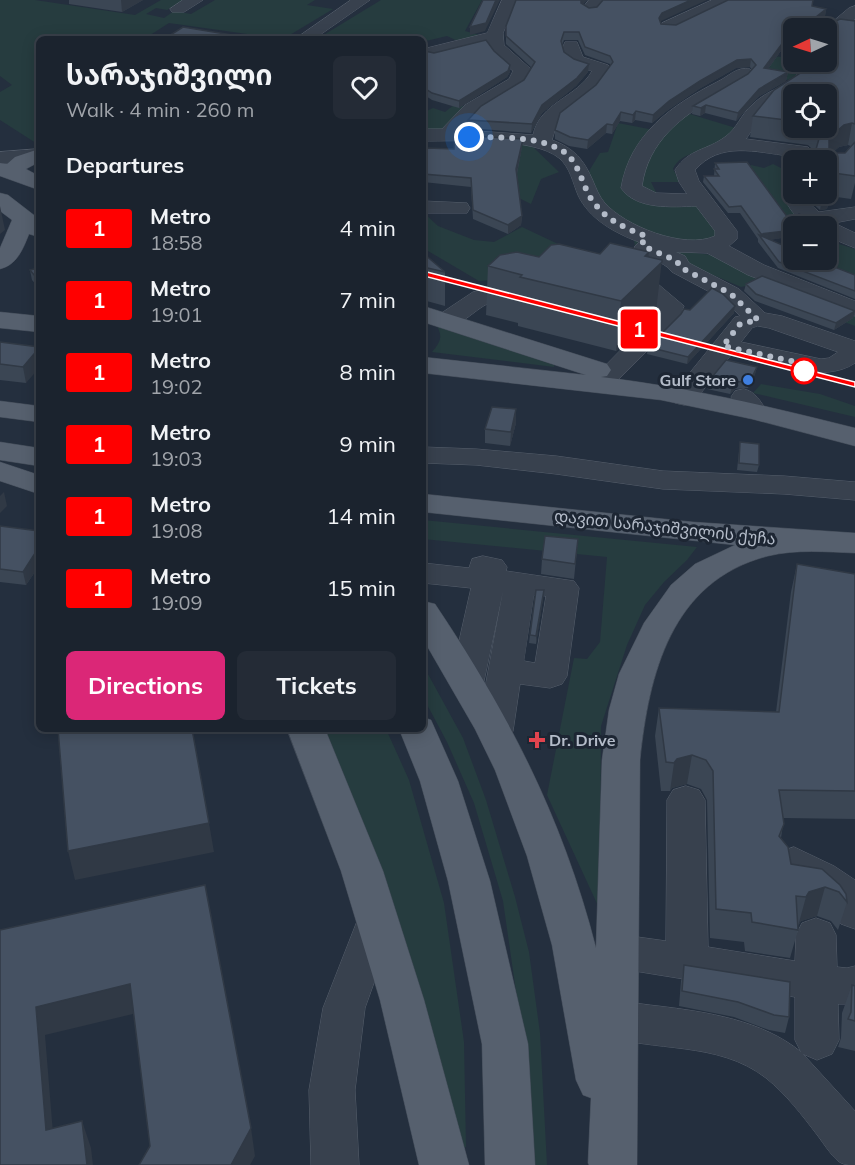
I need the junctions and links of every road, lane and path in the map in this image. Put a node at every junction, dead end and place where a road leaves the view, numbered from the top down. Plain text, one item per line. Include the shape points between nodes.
1 (195, 0) edge
2 (510, 0) edge
3 (725, 0) edge
4 (331, 2) dead end
5 (356, 4) edge
6 (178, 9) dead end
7 (855, 11) edge
8 (668, 27) edge
9 (837, 27) edge
10 (308, 36) edge
11 (492, 37) junction
12 (571, 46) dead end
13 (433, 52) edge
14 (809, 72) edge
15 (744, 73) edge
16 (426, 135) edge
17 (446, 136) junction
18 (542, 142) junction
19 (729, 144) junction
20 (802, 149) edge
21 (36, 156) edge
22 (783, 167) edge
23 (6, 168) edge
24 (36, 182) edge
25 (702, 199) junction
26 (0, 200) edge
27 (796, 204) edge
28 (426, 207) edge
29 (459, 208) dead end
30 (855, 213) edge
31 (812, 216) edge
32 (837, 219) edge
33 (34, 220) edge
34 (837, 232) edge
35 (646, 236) junction
36 (855, 242) edge
37 (713, 247) junction
38 (4, 252) edge
39 (598, 274) edge
40 (549, 283) edge
41 (855, 309) edge
42 (0, 320) edge
43 (758, 320) junction
44 (431, 322) edge
45 (36, 324) edge
46 (426, 336) edge
47 (723, 346) junction
48 (426, 365) edge
49 (610, 374) junction
50 (688, 386) junction
51 (0, 409) edge
52 (36, 414) edge
53 (855, 437) edge
54 (0, 451) edge
55 (426, 455) edge
56 (36, 457) edge
57 (0, 471) edge
58 (36, 484) edge
59 (855, 491) edge
60 (426, 503) edge
61 (807, 541) junction
62 (855, 543) edge
63 (426, 560) edge
64 (426, 573) edge
65 (488, 580) junction
66 (520, 583) junction
67 (426, 615) edge
68 (486, 676) junction
69 (307, 732) edge
70 (419, 732) edge
71 (686, 800) dead end
72 (794, 862) edge
73 (855, 912) edge
74 (377, 918) junction
75 (816, 935) dead end
76 (616, 951) junction
77 (687, 962) junction
78 (836, 983) edge
79 (615, 1020) junction
80 (817, 1040) dead end
81 (855, 1146) edge
82 (613, 1164) edge
83 (335, 1165) edge
84 (444, 1165) edge
85 (510, 1165) edge

1 - 6 street
2 - 11 street
3 - 8 street
4 - 5 street
5 - 10 street
7 - 9 street
11 - 13 street
11 - 17 street via 500,53 523,70 521,76 472,109
12 - 18 street via 572,57 577,61 602,69 591,88 564,102 555,112
14 - 19 street via 796,86 767,101
15 - 25 street via 685,108 660,129 640,151 632,171 631,188 640,196
16 - 17 street
17 - 18 street
18 - 35 street via 562,150 576,165 594,203 607,216
19 - 20 street
19 - 22 street
19 - 25 street via 700,154 685,170
21 - 23 main road via 15,168
23 - 24 main road
23 - 33 main road
25 - 37 street via 726,231 726,239
26 - 33 main road
27 - 31 street
28 - 29 street
30 - 32 street
33 - 38 main road
34 - 36 street
35 - 37 street via 677,245
35 - 43 street via 642,244 645,247 677,261 680,267 731,294
37 - 41 street via 756,270
39 - 49 street via 608,273 644,284 672,306 670,314
40 - 44 street via 481,297
42 - 45 main road
43 - 47 street via 740,324
43 - 47 street via 848,346 852,354 837,364 821,367
44 - 46 main road
44 - 49 main road
47 - 50 street
48 - 50 main road
49 - 50 main road
50 - 53 main road
51 - 52 main road
54 - 56 main road
55 - 59 street via 555,465 663,480
57 - 58 main road
60 - 61 main road, დავით სარაჯიშვილის ქუჩა
61 - 62 main road, დავით სარაჯიშვილის ქუჩა
61 - 76 main road via 748,551 697,578 672,607 644,658 628,708 621,760
63 - 65 street via 491,567
64 - 65 street
65 - 66 street
65 - 68 street
66 - 68 street
66 - 68 street via 562,588 550,676
67 - 68 main road
68 - 82 main road via 495,730 526,800 568,926 597,1060
69 - 74 main road
70 - 85 main road via 439,781 469,881 505,1044
71 - 77 street
72 - 73 street via 838,890 853,904
74 - 83 street via 344,1008 332,1090
74 - 84 main road
75 - 78 street
76 - 77 street
76 - 79 main road
77 - 78 street
78 - 80 street
79 - 81 street via 727,1037 753,1046 781,1063
79 - 82 main road

